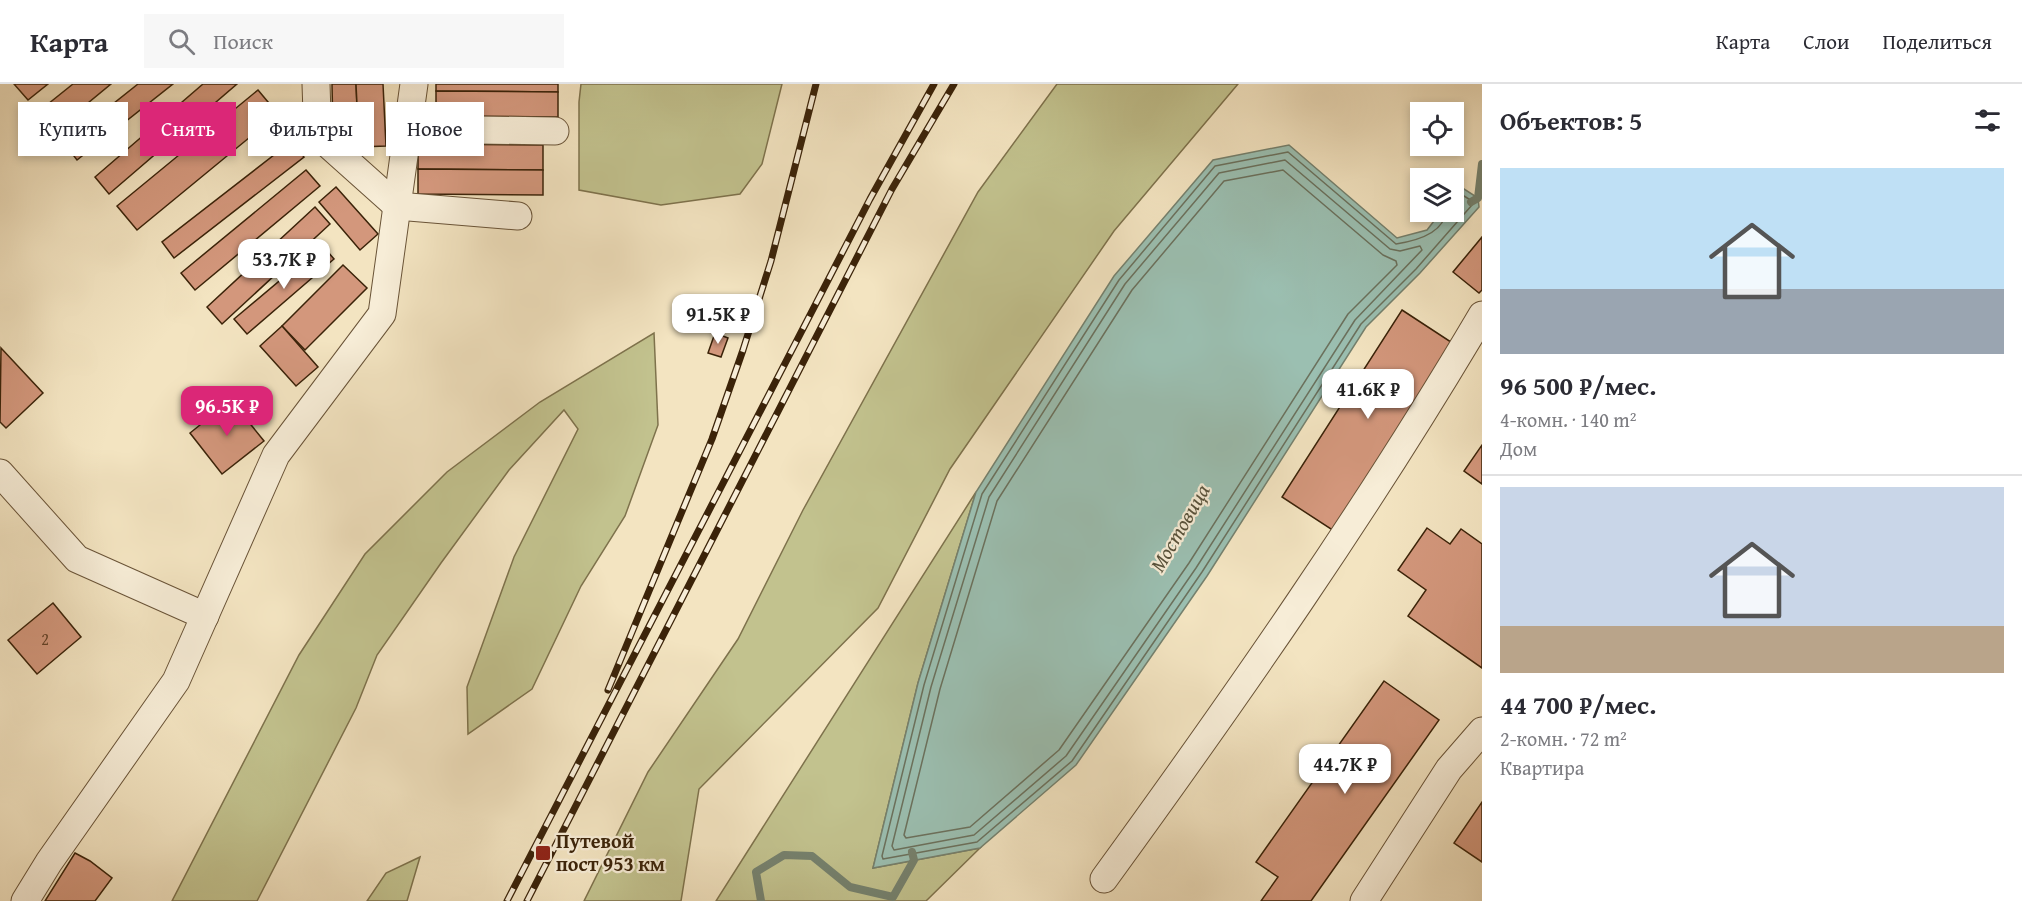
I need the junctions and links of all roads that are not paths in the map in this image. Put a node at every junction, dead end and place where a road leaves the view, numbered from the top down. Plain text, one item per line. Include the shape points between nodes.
1 (316, 84) edge
2 (414, 84) edge
3 (411, 102) edge
4 (484, 130) edge
5 (555, 131) dead end
6 (403, 156) edge
7 (397, 206) junction
8 (518, 216) dead end
9 (1482, 315) edge
10 (0, 473) edge
11 (205, 616) junction
12 (1482, 731) edge
13 (1104, 879) dead end
14 (26, 901) edge
15 (1364, 901) edge

1 - 7 lane via 317,114 331,147
2 - 3 lane
4 - 5 lane
6 - 7 lane
7 - 8 lane
7 - 11 lane via 382,314 276,454
9 - 13 lane via 1427,407 1220,719
10 - 11 lane via 77,559
11 - 14 lane via 177,681 49,862
12 - 15 lane via 1449,769

